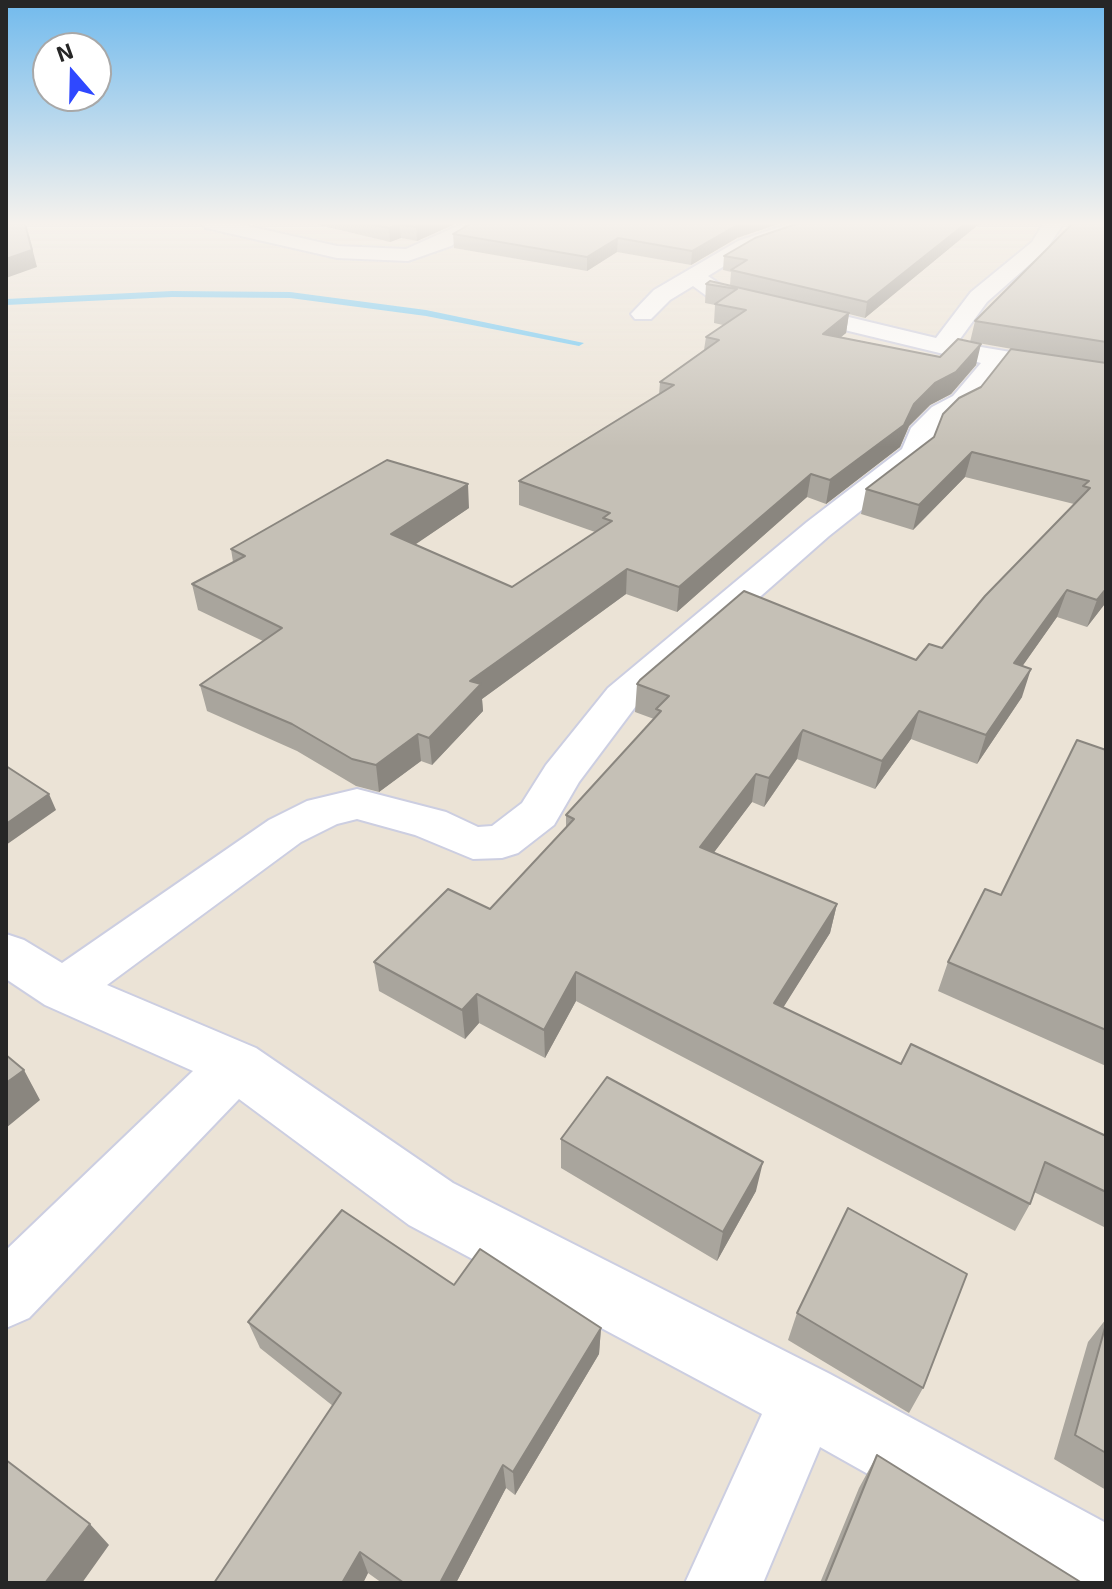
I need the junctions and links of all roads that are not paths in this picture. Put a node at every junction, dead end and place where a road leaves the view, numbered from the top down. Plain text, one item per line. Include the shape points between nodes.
1 (659, 298) edge
2 (740, 298) edge
3 (978, 298) edge
4 (643, 314) dead end
5 (942, 346) junction
6 (998, 359) junction
7 (1106, 376) edge
8 (6, 954) edge
9 (64, 990) junction
10 (236, 1065) junction
11 (6, 1295) edge
12 (805, 1399) junction
13 (1106, 1565) edge
14 (724, 1583) edge

1 - 4 street
2 - 5 street
3 - 5 street
5 - 6 street
6 - 7 street
6 - 9 street via 963,402 921,434 916,453 818,529 622,697 561,775 538,814 502,842 473,843 430,823 357,804 323,812 285,831
8 - 9 street
9 - 10 street
10 - 11 street
10 - 12 street via 431,1204
12 - 13 street
12 - 14 street

